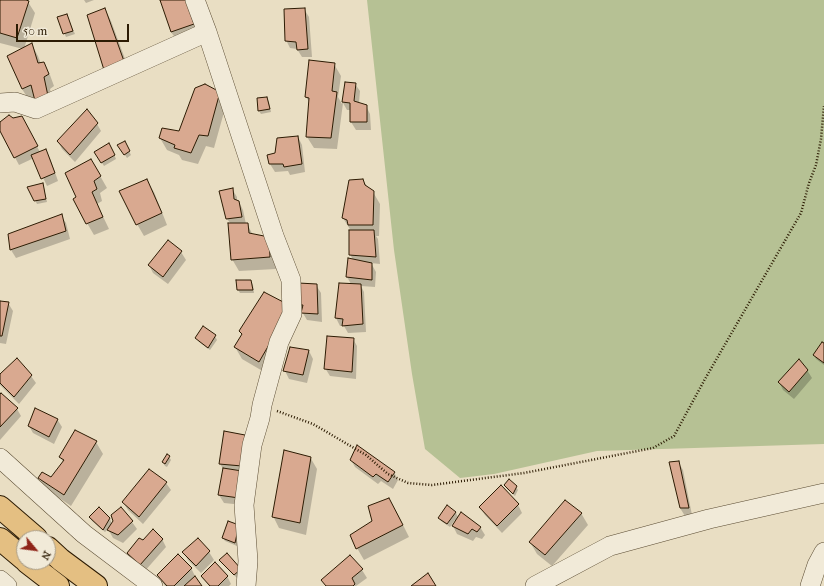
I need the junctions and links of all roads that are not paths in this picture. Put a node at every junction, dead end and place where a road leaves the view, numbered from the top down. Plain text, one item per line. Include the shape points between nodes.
1 (195, 0) edge
2 (207, 32) junction
3 (0, 103) edge
4 (0, 458) edge
5 (824, 493) edge
6 (0, 507) edge
7 (27, 530) edge
8 (0, 539) edge
9 (16, 552) edge
10 (824, 552) edge
11 (56, 555) edge
12 (37, 570) edge
13 (0, 580) edge
14 (6, 586) edge
15 (58, 586) edge
16 (96, 586) edge
17 (153, 586) edge
18 (246, 586) edge
19 (535, 586) edge
20 (810, 586) edge

1 - 2 street
2 - 3 street via 36,109 15,102
2 - 18 street via 291,280 292,314 279,342 252,445 244,505 248,561
4 - 17 street via 84,534
5 - 19 street via 708,519 610,546
6 - 7 highway
8 - 9 highway
10 - 20 street
11 - 16 highway
12 - 15 highway
13 - 14 street

